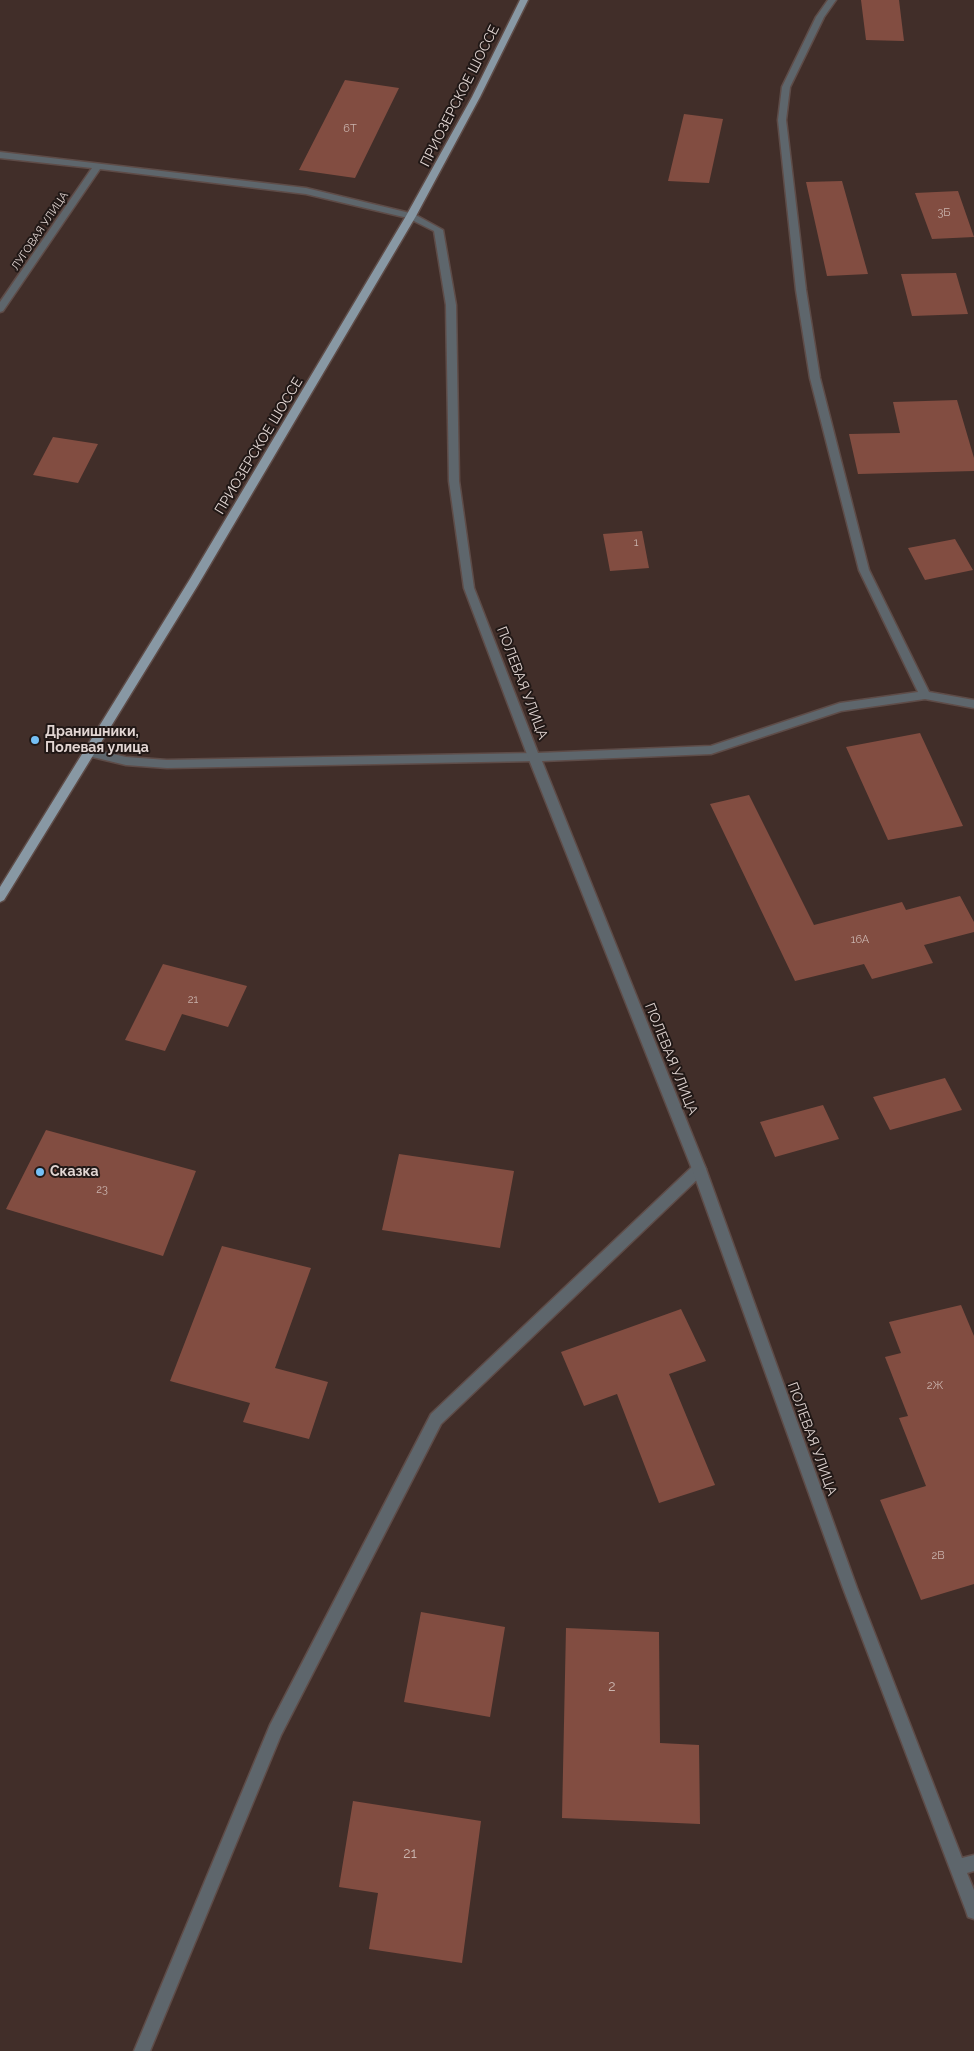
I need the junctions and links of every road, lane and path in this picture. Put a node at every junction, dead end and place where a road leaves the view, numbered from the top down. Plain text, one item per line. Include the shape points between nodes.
1 (524, 0) edge
2 (832, 0) edge
3 (0, 156) edge
4 (98, 166) junction
5 (411, 216) junction
6 (0, 309) edge
7 (925, 695) junction
8 (974, 704) edge
9 (88, 752) junction
10 (534, 757) junction
11 (0, 897) edge
12 (699, 1169) junction
13 (966, 1865) edge
14 (974, 1911) edge
15 (142, 2051) edge

1 - 5 main road, ПРИОЗЕРСКОЕ ШОССЕ
2 - 7 street via 820,17 786,87 782,120 801,290 815,378 864,570
3 - 4 street
4 - 5 street via 306,192
4 - 6 street, ЛУГОВАЯ УЛИЦА
5 - 9 main road, ПРИОЗЕРСКОЕ ШОССЕ via 279,440
5 - 10 street, ПОЛЕВАЯ УЛИЦА via 438,230 450,305 454,481 469,588
7 - 8 street
7 - 10 street via 840,707 710,750
9 - 10 street via 126,761 167,764
9 - 11 main road, ПРИОЗЕРСКОЕ ШОССЕ
10 - 12 street, ПОЛЕВАЯ УЛИЦА
12 - 13 street, ПОЛЕВАЯ УЛИЦА via 850,1588
12 - 15 street via 436,1419 275,1730
13 - 14 street, ПОЛЕВАЯ УЛИЦА

